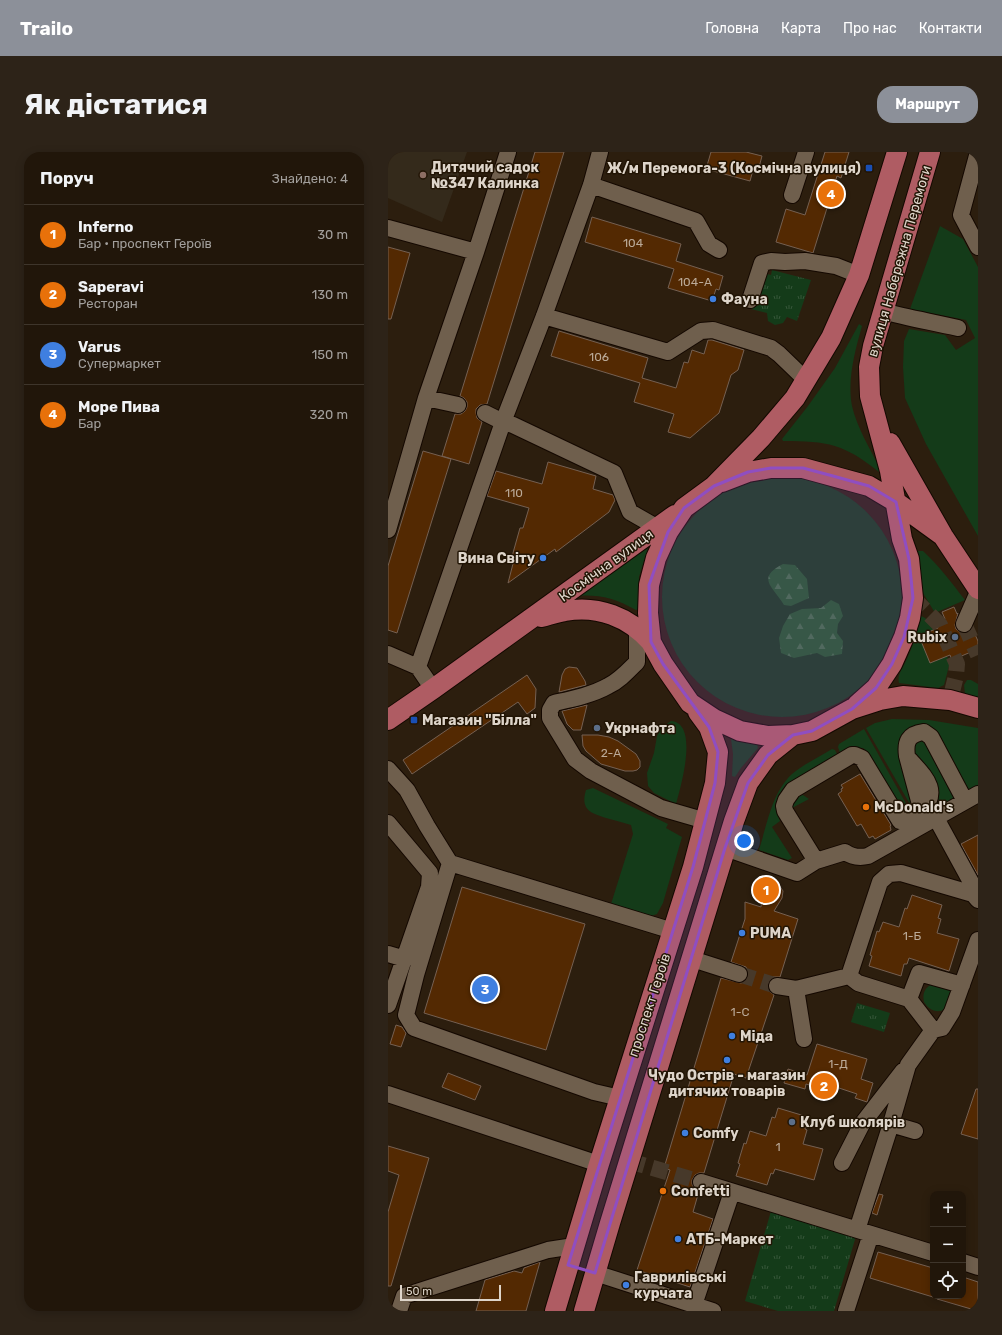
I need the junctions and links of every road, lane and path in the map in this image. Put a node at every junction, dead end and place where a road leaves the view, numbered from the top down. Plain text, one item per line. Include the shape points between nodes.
1 (508, 152) edge
2 (600, 152) edge
3 (806, 152) edge
4 (897, 152) edge
5 (930, 152) edge
6 (976, 158) edge
7 (591, 185) junction
8 (792, 195) dead end
9 (388, 228) edge
10 (978, 247) edge
11 (719, 250) dead end
12 (476, 252) junction
13 (859, 275) junction
14 (750, 300) dead end
15 (883, 311) junction
16 (544, 316) junction
17 (958, 328) dead end
18 (806, 380) junction
19 (426, 398) junction
20 (458, 405) dead end
21 (485, 413) dead end
22 (876, 418) junction
23 (503, 422) junction
24 (833, 476) junction
25 (714, 486) junction
26 (896, 502) junction
27 (684, 508) junction
28 (658, 528) junction
29 (388, 530) edge
30 (943, 536) junction
31 (902, 539) junction
32 (978, 588) edge
33 (978, 592) edge
34 (528, 621) junction
35 (964, 624) dead end
36 (644, 636) junction
37 (388, 654) edge
38 (418, 667) junction
39 (433, 689) junction
40 (690, 703) junction
41 (978, 708) edge
42 (852, 709) junction
43 (388, 720) edge
44 (793, 735) junction
45 (388, 769) edge
46 (972, 798) edge
47 (936, 818) junction
48 (706, 821) junction
49 (388, 823) edge
50 (725, 848) junction
51 (816, 861) junction
52 (450, 863) junction
53 (978, 895) edge
54 (978, 900) edge
55 (673, 930) junction
56 (978, 940) edge
57 (388, 954) edge
58 (405, 959) junction
59 (692, 959) junction
60 (739, 974) tunnel mouth
61 (849, 976) junction
62 (962, 985) junction
63 (777, 986) tunnel mouth
64 (796, 989) junction
65 (909, 999) junction
66 (388, 1005) edge
67 (933, 1030) junction
68 (804, 1039) dead end
69 (908, 1066) junction
70 (388, 1094) edge
71 (620, 1098) junction
72 (891, 1124) junction
73 (915, 1131) dead end
74 (842, 1163) dead end
75 (599, 1164) junction
76 (701, 1182) tunnel mouth
77 (732, 1192) junction
78 (864, 1232) junction
79 (574, 1246) junction
80 (930, 1252) edge
81 (966, 1263) edge
82 (568, 1265) junction
83 (978, 1267) edge
84 (595, 1273) junction
85 (694, 1305) junction
86 (399, 1311) edge
87 (555, 1311) edge
88 (584, 1311) edge
89 (713, 1311) edge
90 (846, 1311) edge

1 - 12 street
2 - 7 street
3 - 8 street
4 - 13 main road, вулиця Набережна Перемоги
5 - 15 main road, вулиця Набережна Перемоги
6 - 10 street via 961,215
7 - 11 street via 696,221 709,244
7 - 16 street
9 - 12 street
12 - 19 street
13 - 14 street via 836,266 805,261 762,263
13 - 18 main road, вулиця Набережна Перемоги via 831,338
15 - 17 street
15 - 22 main road, вулиця Набережна Перемоги via 869,367 870,396
16 - 18 street via 668,352 701,331 713,330 771,348
16 - 23 street
18 - 25 main road, вулиця Набережна Перемоги via 795,398 761,438
19 - 20 street
19 - 29 street
21 - 23 street
22 - 26 main road, вулиця Набережна Перемоги
22 - 30 main road, вулиця Набережна Перемоги
23 - 28 street via 614,473 630,512
23 - 38 street
24 - 25 main road, вулиця Набережна Перемоги via 804,468 771,468 748,472
24 - 26 main road, вулиця Набережна Перемоги via 869,486
24 - 31 main road, вулиця Набережна Перемоги via 862,491 890,518
25 - 27 main road, вулиця Набережна Перемоги
26 - 30 main road, вулиця Набережна Перемоги
26 - 31 main road, вулиця Набережна Перемоги
27 - 28 main road, Космічна вулиця
27 - 36 main road, вулиця Набережна Перемоги via 668,532 656,558 649,585
28 - 34 main road, Космічна вулиця
30 - 32 main road, вулиця Набережна Перемоги
31 - 42 main road, вулиця Набережна Перемоги via 909,559 913,598 910,618 892,664 876,688
33 - 35 street
34 - 36 main road, Космічна вулиця via 564,611 584,609 609,613 627,622
34 - 39 main road, Космічна вулиця
36 - 40 main road, вулиця Набережна Перемоги
36 - 48 street via 637,662 624,675 609,686 554,703 550,710 550,718 575,759 591,771 661,808
37 - 38 street
38 - 39 street
39 - 43 main road, Космічна вулиця
40 - 44 main road, вулиця Набережна Перемоги via 714,720 740,731 768,736
40 - 48 main road, проспект Героїв via 710,727 718,752 715,783
41 - 42 main road, вулиця Набережна Перемоги via 950,700 903,696
42 - 44 main road, вулиця Набережна Перемоги via 812,731
44 - 50 main road, проспект Героїв via 768,755 748,784
45 - 52 street via 407,790
46 - 47 street
46 - 51 street via 931,737 924,732 910,737 906,745 922,812 908,821 900,821 862,758 856,755 848,757 793,790 784,806
47 - 51 street via 868,856 851,856 845,852
47 - 53 street
48 - 55 main road, проспект Героїв
49 - 58 street via 430,873 429,886
50 - 51 street via 797,873
50 - 59 main road, проспект Героїв
52 - 55 street
52 - 71 street via 406,1015 414,1028 594,1092
54 - 61 street via 973,894 901,873 889,874 880,882
55 - 71 main road, проспект Героїв
56 - 62 street
57 - 58 street
58 - 66 street
59 - 60 street
59 - 84 main road, проспект Героїв
61 - 64 street
61 - 65 street via 858,983
62 - 65 street via 918,973
62 - 67 street via 952,1012 942,1028
63 - 64 street
64 - 68 street
65 - 67 street
67 - 69 street
69 - 72 street
69 - 74 street via 862,1124
70 - 75 street
71 - 75 main road, проспект Героїв
72 - 73 street
72 - 78 street
75 - 79 main road, проспект Героїв
76 - 77 street
77 - 78 street
77 - 85 street
78 - 80 street
78 - 90 street
79 - 82 main road, проспект Героїв
79 - 86 street via 548,1250 404,1296
81 - 83 street
82 - 84 main road
82 - 87 main road, проспект Героїв
84 - 85 street
84 - 88 main road, проспект Героїв
85 - 89 street

